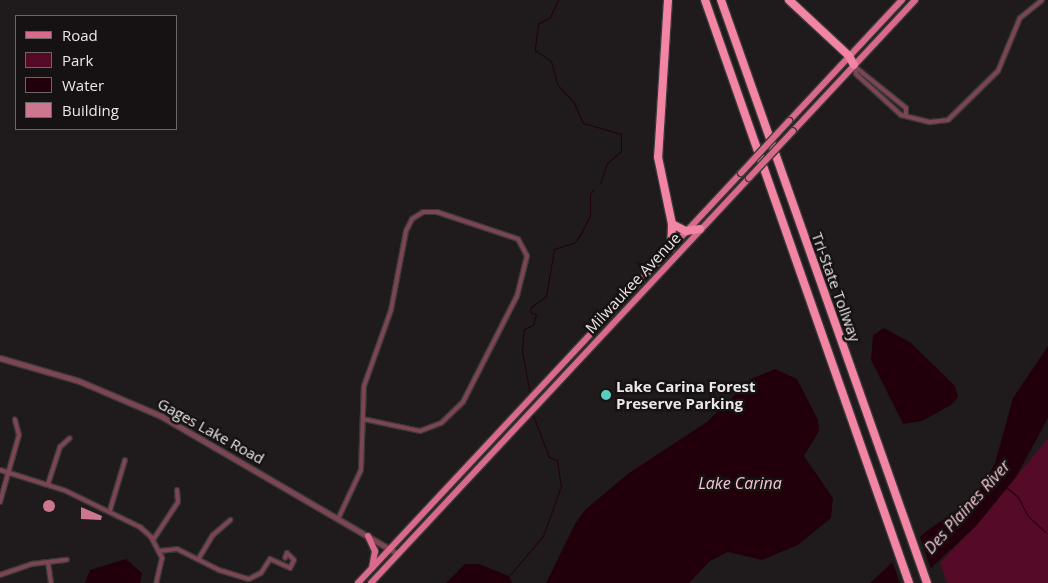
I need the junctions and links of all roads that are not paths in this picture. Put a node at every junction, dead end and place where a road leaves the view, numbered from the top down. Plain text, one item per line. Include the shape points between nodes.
1 (668, 0) edge
2 (705, 0) edge
3 (721, 0) edge
4 (789, 0) edge
5 (902, 0) edge
6 (915, 0) edge
7 (1042, 0) edge
8 (849, 56) junction
9 (854, 65) junction
10 (906, 114) junction
11 (672, 224) junction
12 (700, 230) junction
13 (686, 231) junction
14 (671, 248) junction
15 (0, 358) edge
16 (363, 419) junction
17 (15, 420) dead end
18 (70, 438) dead end
19 (125, 460) dead end
20 (0, 470) edge
21 (8, 472) junction
22 (48, 484) junction
23 (177, 490) dead end
24 (0, 502) edge
25 (110, 510) junction
26 (338, 519) junction
27 (230, 520) dead end
28 (368, 536) junction
29 (153, 540) junction
30 (390, 549) junction
31 (159, 551) junction
32 (398, 554) junction
33 (199, 558) junction
34 (286, 558) dead end
35 (67, 560) dead end
36 (48, 562) junction
37 (371, 569) junction
38 (0, 575) edge
39 (50, 583) edge
40 (156, 583) edge
41 (358, 583) edge
42 (370, 583) edge
43 (909, 583) edge
44 (927, 583) edge

1 - 11 highway via 658,157
2 - 43 highway, Tri-State Tollway
3 - 44 highway, Tri-State Tollway
4 - 8 highway
5 - 8 main road, Milwaukee Avenue
6 - 9 main road, Milwaukee Avenue
7 - 10 street via 1020,18 998,71 958,114 934,123
8 - 9 highway
8 - 13 main road, Milwaukee Avenue, bridge
9 - 10 street via 906,108
9 - 10 street via 856,74 886,103 901,115
9 - 12 main road, Milwaukee Avenue, bridge
11 - 13 highway
11 - 14 highway
12 - 13 highway
12 - 32 main road, Milwaukee Avenue
13 - 14 main road, Milwaukee Avenue
14 - 30 main road, Milwaukee Avenue
15 - 26 street, Gages Lake Road via 79,381 132,402
16 - 16 street via 414,431 433,428 446,420 470,391 510,314 526,266 523,244 509,234 437,212 423,212 412,219 406,231 391,310 365,380
16 - 26 street via 361,470
17 - 21 street via 19,435
18 - 22 street via 60,447
19 - 25 street
20 - 21 street
21 - 22 street
21 - 24 street
22 - 25 street
23 - 29 street via 178,502
25 - 29 street via 140,527
26 - 28 street, Gages Lake Road
27 - 33 street via 213,535
28 - 30 street, Gages Lake Road
28 - 37 main road via 375,552
29 - 31 street
30 - 32 street, Gages Lake Road
30 - 37 main road, Milwaukee Avenue
31 - 33 street via 178,549
31 - 40 street via 161,570
32 - 42 main road, Milwaukee Avenue
33 - 34 street via 249,579 261,573 270,559 290,568 294,560 287,553
35 - 36 street
36 - 38 street
36 - 39 street
37 - 41 main road, Milwaukee Avenue

